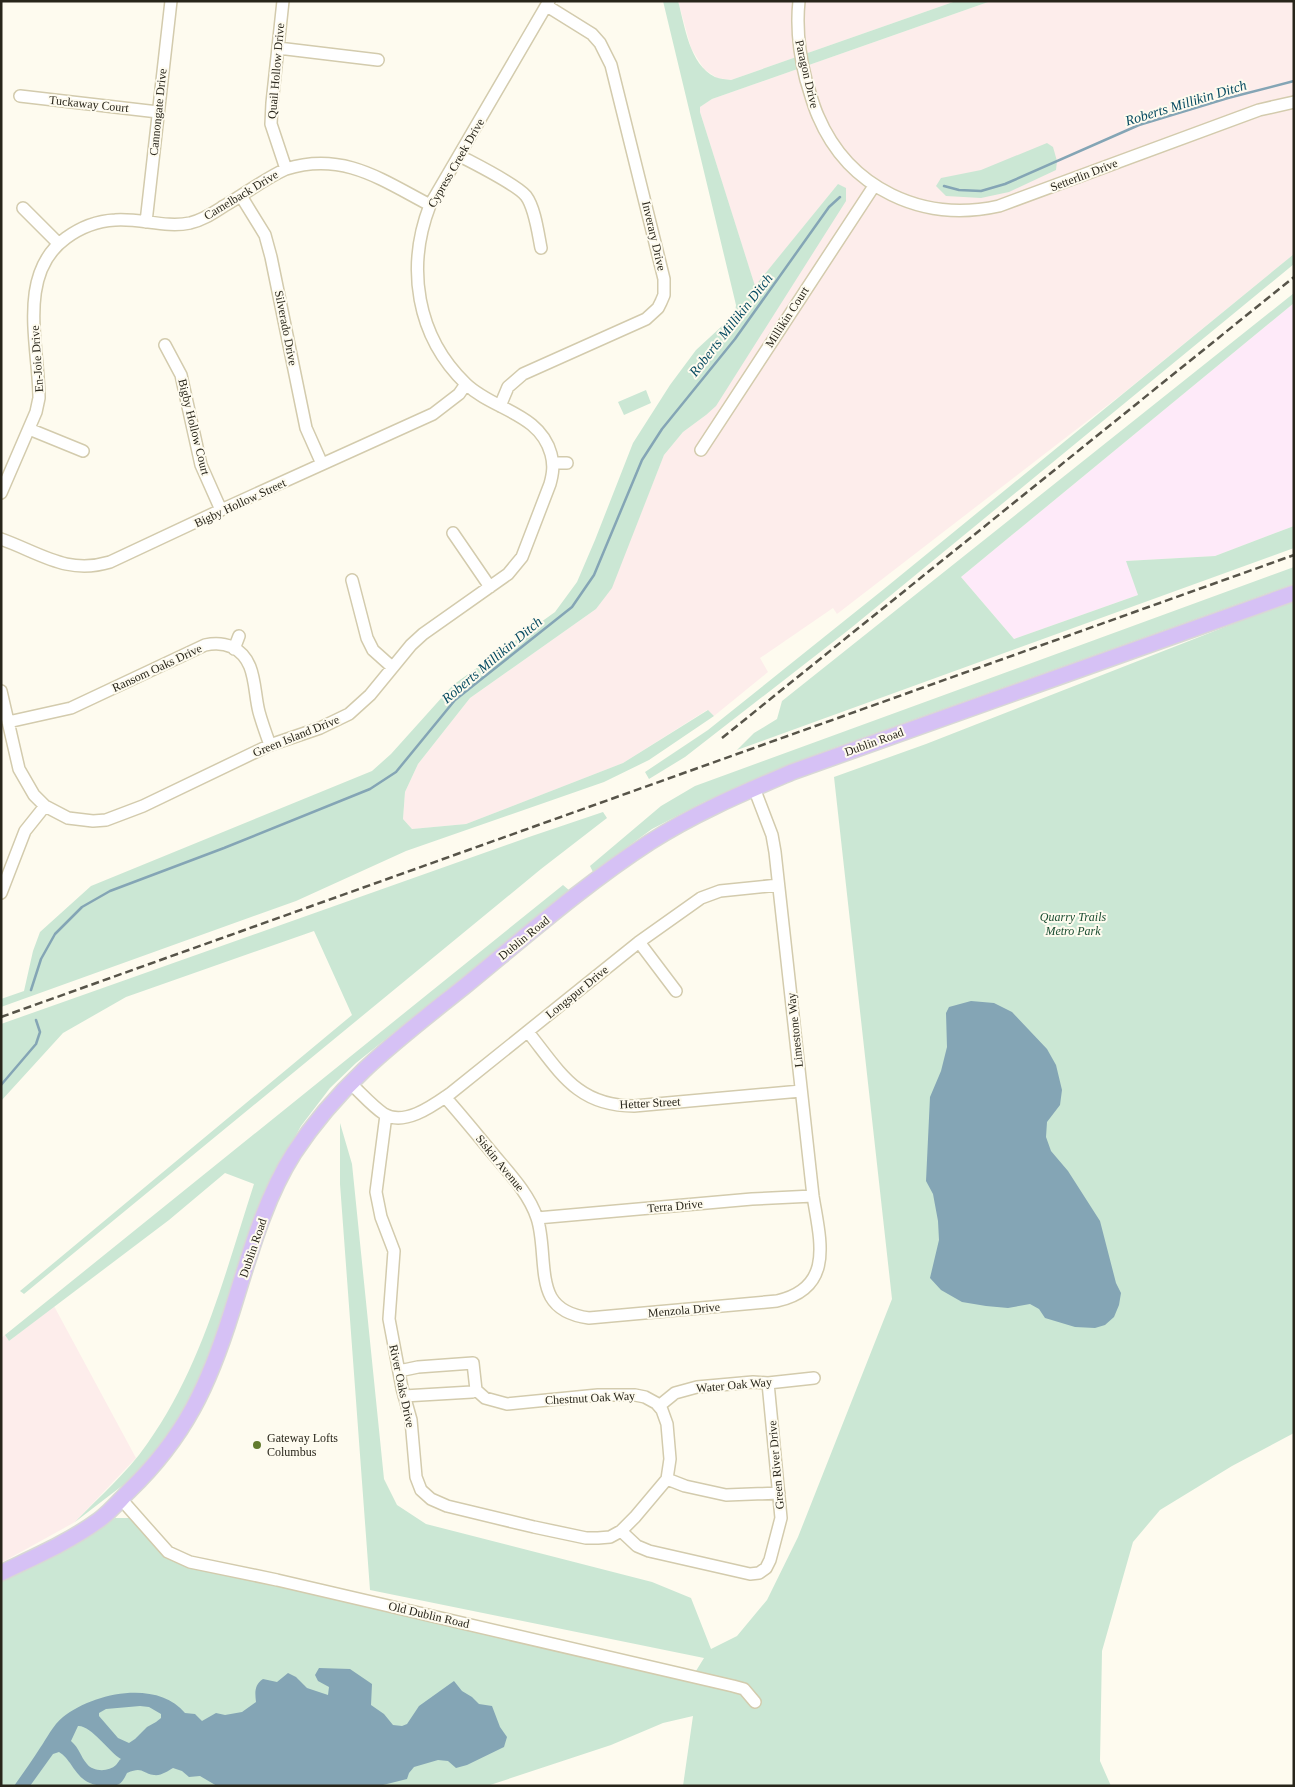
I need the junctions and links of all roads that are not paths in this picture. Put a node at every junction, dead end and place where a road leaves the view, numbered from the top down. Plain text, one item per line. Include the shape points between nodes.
1 (171, 1) edge
2 (283, 1) edge
3 (799, 1) edge
4 (548, 4) edge
5 (278, 48) junction
6 (378, 60) dead end
7 (20, 96) dead end
8 (1294, 102) edge
9 (158, 112) junction
10 (460, 156) junction
11 (286, 169) junction
12 (874, 186) junction
13 (241, 196) junction
14 (430, 205) junction
15 (23, 208) dead end
16 (146, 222) junction
17 (75, 232) joint
18 (58, 243) junction
19 (541, 248) dead end
20 (165, 345) dead end
21 (466, 384) junction
22 (500, 406) junction
23 (29, 429) junction
24 (701, 450) dead end
25 (83, 451) dead end
26 (553, 463) junction
27 (567, 463) dead end
28 (322, 464) junction
29 (1, 493) edge
30 (221, 510) junction
31 (453, 533) dead end
32 (1, 539) edge
33 (352, 580) dead end
34 (490, 587) junction
35 (1294, 593) edge
36 (239, 636) dead end
37 (234, 649) junction
38 (392, 668) junction
39 (1, 691) edge
40 (8, 722) junction
41 (270, 745) junction
42 (754, 788) junction
43 (45, 806) junction
44 (778, 886) junction
45 (1, 893) edge
46 (639, 942) junction
47 (676, 991) dead end
48 (528, 1032) junction
49 (350, 1083) junction
50 (802, 1091) junction
51 (445, 1097) junction
52 (386, 1115) junction
53 (813, 1196) junction
54 (537, 1218) junction
55 (816, 1275) joint
56 (550, 1296) joint
57 (399, 1371) junction
58 (814, 1378) dead end
59 (768, 1383) junction
60 (476, 1390) junction
61 (404, 1396) junction
62 (659, 1406) junction
63 (667, 1479) junction
64 (779, 1493) junction
65 (121, 1498) junction
66 (620, 1531) junction
67 (1, 1573) edge
68 (755, 1702) dead end

1 - 9 street, Cannongate Drive
2 - 5 street, Quail Hollow Drive
3 - 12 street, Paragon Drive via 800,54 815,111 841,155
4 - 10 street, Cypress Creek Drive
4 - 22 street, Inverary Drive via 592,34 609,59 664,279 664,294 658,308 646,319 523,374 508,387
5 - 6 street
5 - 11 street, Quail Hollow Drive via 271,124
7 - 9 street, Tuckaway Court
8 - 12 street, Setterlin Drive via 1259,110 1024,198 982,210 930,209 901,200
9 - 16 street, Cannongate Drive
10 - 14 street, Cypress Creek Drive
10 - 19 street via 526,196
11 - 13 street, Camelback Drive
11 - 14 street, Camelback Drive via 320,162 349,167 366,172
12 - 24 street, Millikin Court
13 - 16 street, Camelback Drive via 199,220 177,225
13 - 28 street, Silverado Drive via 267,243 306,428
14 - 21 street, Cypress Creek Drive via 420,243 418,292 429,330 451,367
15 - 18 street
16 - 17 street, Camelback Drive via 102,222 89,224
17 - 18 street, En-Joie Drive
18 - 23 street, En-Joie Drive via 48,256 35,292 39,398
20 - 30 street, Bigby Hollow Court via 181,375 201,465
21 - 22 street, Cypress Creek Drive
21 - 28 street, Bigby Hollow Street via 459,394 433,414
22 - 26 street, Cypress Creek Drive via 519,415 539,431
23 - 25 street
23 - 29 street, En-Joie Drive
26 - 27 street
26 - 34 street, Green Island Drive via 550,484 522,557 508,574
28 - 30 street, Bigby Hollow Street
30 - 32 street, Bigby Hollow Street via 97,566 68,566
31 - 34 street
33 - 38 street via 367,638 373,650
34 - 38 street, Green Island Drive via 423,634
35 - 42 main road, Dublin Road via 873,742
36 - 37 street
37 - 40 street, Ransom Oaks Drive via 222,644 205,645 71,708
37 - 41 street via 244,656 254,678 259,712
38 - 41 street, Green Island Drive via 349,714
39 - 40 street
40 - 43 street via 19,769 34,795
41 - 43 street, Green Island Drive via 106,820 68,818
42 - 44 street, Limestone Way via 772,835
42 - 49 main road, Dublin Road via 697,814 582,890 372,1061
43 - 45 street via 26,831
44 - 46 street, Longspur Drive via 736,888 701,898
44 - 50 street, Limestone Way
46 - 47 street
46 - 48 street, Longspur Drive
48 - 50 street, Hetter Street via 570,1083 606,1104 634,1106
48 - 51 street, Longspur Drive
49 - 52 street
49 - 65 main road, Dublin Road via 314,1123 277,1185 263,1216 210,1376 190,1416 144,1477
50 - 53 street, Limestone Way
51 - 52 street, Longspur Drive via 424,1111 398,1117
51 - 54 street, Siskin Avenue via 516,1181
52 - 57 street, River Oaks Drive via 376,1192 394,1251 389,1319
53 - 54 street, Terra Drive
53 - 55 street, Limestone Way via 820,1244
54 - 56 street, Siskin Avenue
55 - 56 street, Menzola Drive via 799,1293 776,1302 589,1318 570,1314
57 - 60 street via 473,1363
57 - 61 street, River Oaks Drive
58 - 59 street, Water Oak Way
59 - 62 street, Water Oak Way via 697,1387 675,1394
59 - 64 street, Green River Drive
60 - 61 street
60 - 62 street, Chestnut Oak Way via 485,1398 507,1404 598,1395 635,1395
61 - 66 street, River Oaks Drive via 411,1420 418,1485 431,1499 465,1511 586,1538 610,1537
62 - 63 street via 664,1414 669,1440
63 - 64 street via 726,1495
63 - 66 street, River Oaks Drive
64 - 66 street, Green River Drive via 781,1518 770,1560 759,1573 750,1574 650,1551 637,1546
65 - 67 main road, Dublin Road via 93,1524
65 - 68 street, Old Dublin Road via 168,1552 190,1562 733,1686 744,1689

